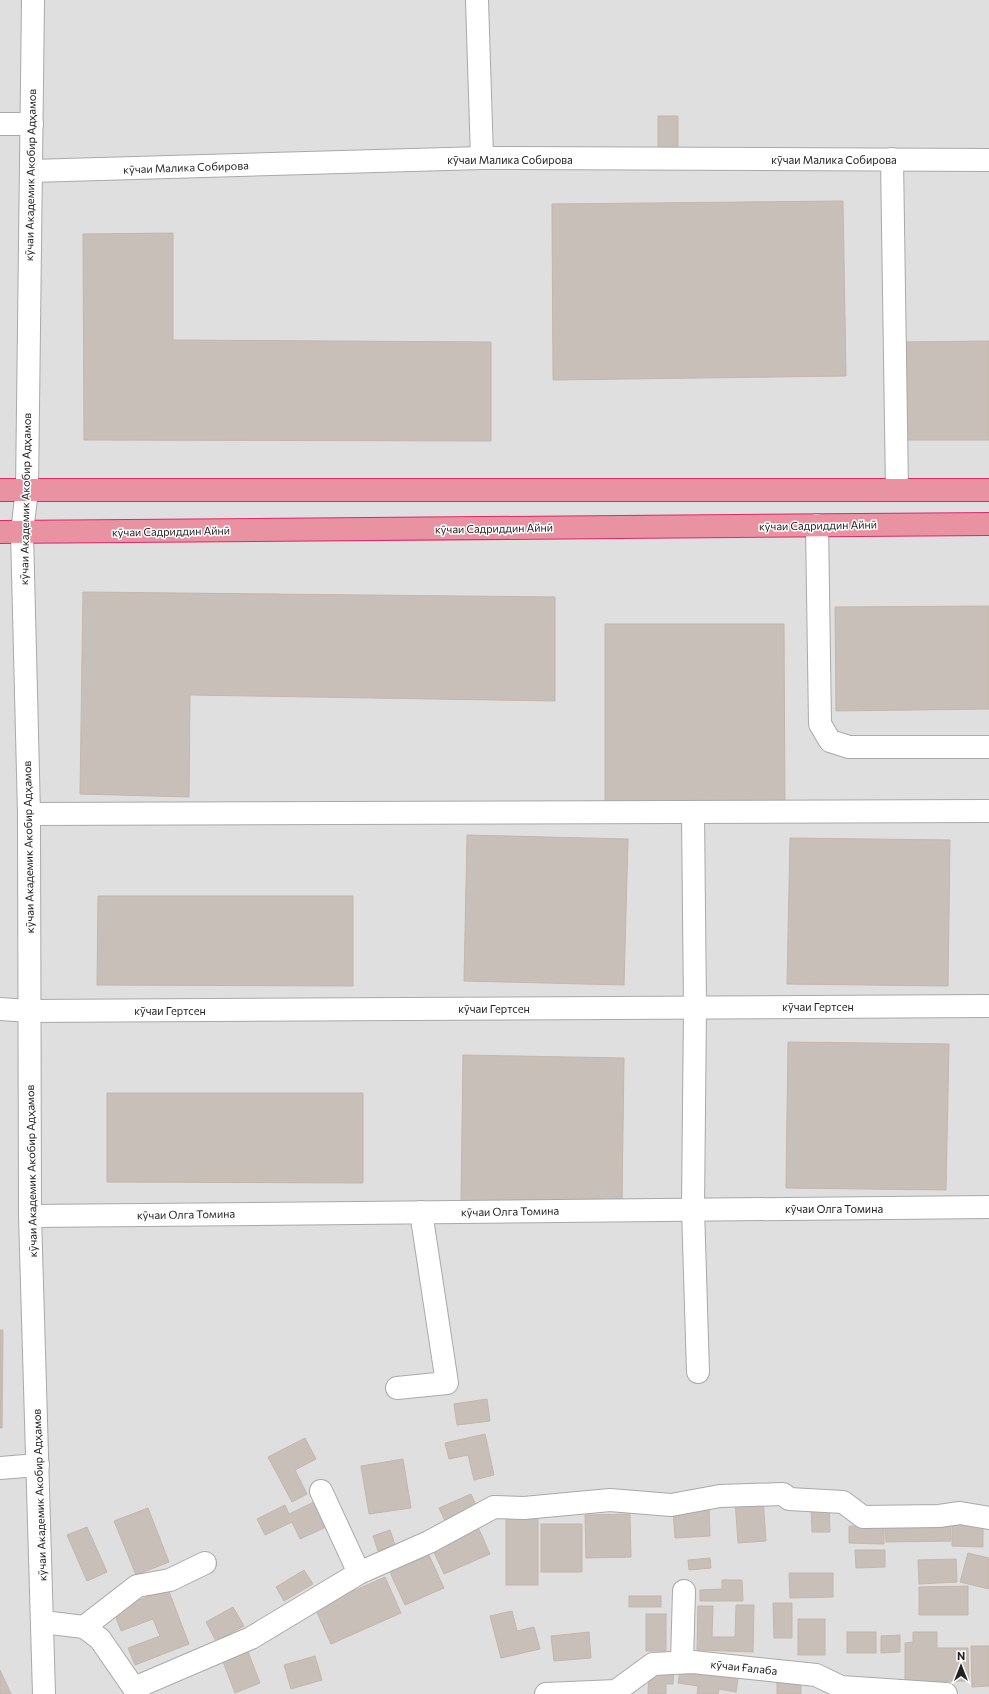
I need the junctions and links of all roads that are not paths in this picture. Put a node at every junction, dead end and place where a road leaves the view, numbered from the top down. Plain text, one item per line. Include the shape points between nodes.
1 (33, 0) edge
2 (477, 0) edge
3 (0, 124) edge
4 (32, 124) junction
5 (482, 158) junction
6 (892, 159) junction
7 (989, 160) edge
8 (31, 171) junction
9 (0, 490) edge
10 (27, 490) junction
11 (897, 490) junction
12 (989, 490) edge
13 (989, 524) edge
14 (818, 525) junction
15 (0, 532) edge
16 (22, 532) junction
17 (989, 747) edge
18 (989, 811) edge
19 (693, 812) junction
20 (29, 814) junction
21 (989, 1006) edge
22 (695, 1007) junction
23 (0, 1009) edge
24 (29, 1011) junction
25 (989, 1207) edge
26 (693, 1209) junction
27 (421, 1212) junction
28 (30, 1216) junction
29 (698, 1372) dead end
30 (397, 1388) dead end
31 (38, 1465) junction
32 (0, 1468) edge
33 (321, 1491) dead end
34 (989, 1518) edge
35 (205, 1563) dead end
36 (359, 1573) junction
37 (684, 1591) dead end
38 (43, 1622) junction
39 (84, 1627) junction
40 (682, 1662) junction
41 (136, 1691) edge
42 (616, 1692) edge
43 (44, 1694) edge
44 (546, 1694) edge
45 (946, 1694) edge

1 - 4 street, кӯчаи Академик Акобир Адҳамов
2 - 5 street
3 - 4 street
4 - 8 street, кӯчаи Академик Акобир Адҳамов
5 - 6 street, кӯчаи Малика Собирова
5 - 8 street, кӯчаи Малика Собирова
6 - 7 street, кӯчаи Малика Собирова
6 - 11 street
8 - 10 street, кӯчаи Академик Акобир Адҳамов
9 - 10 highway
10 - 11 highway
10 - 16 street, кӯчаи Академик Акобир Адҳамов
11 - 12 highway
13 - 14 highway, кӯчаи Садриддин Айнӣ
14 - 16 highway, кӯчаи Садриддин Айнӣ
14 - 17 street via 820,724 830,741 849,747
15 - 16 highway, кӯчаи Садриддин Айнӣ
16 - 20 street, кӯчаи Академик Акобир Адҳамов
18 - 19 street
19 - 20 street
19 - 22 street
20 - 24 street, кӯчаи Академик Акобир Адҳамов
21 - 22 street, кӯчаи Гертсен
22 - 24 street, кӯчаи Гертсен
22 - 26 street
23 - 24 street, кӯчаи Гертсен
24 - 28 street, кӯчаи Академик Акобир Адҳамов
25 - 26 street, кӯчаи Олга Томина
26 - 27 street, кӯчаи Олга Томина
26 - 29 street
27 - 28 street, кӯчаи Олга Томина
27 - 30 street via 447,1383
28 - 31 street, кӯчаи Академик Акобир Адҳамов
31 - 32 street
31 - 38 street, кӯчаи Академик Акобир Адҳамов
33 - 36 street
34 - 36 street via 960,1513 939,1516 863,1517 843,1502 789,1499 783,1494 720,1496 671,1504 610,1500 524,1508 494,1507 429,1542
35 - 39 street via 170,1580 137,1586
36 - 41 street via 251,1638
37 - 40 street
38 - 39 street
38 - 43 street, кӯчаи Академик Акобир Адҳамов
39 - 41 street via 100,1639
40 - 42 street, кӯчаи Ғалаба via 653,1664
40 - 45 street, кӯчаи Ғалаба via 816,1675 841,1686
42 - 44 street, кӯчаи Ғалаба

